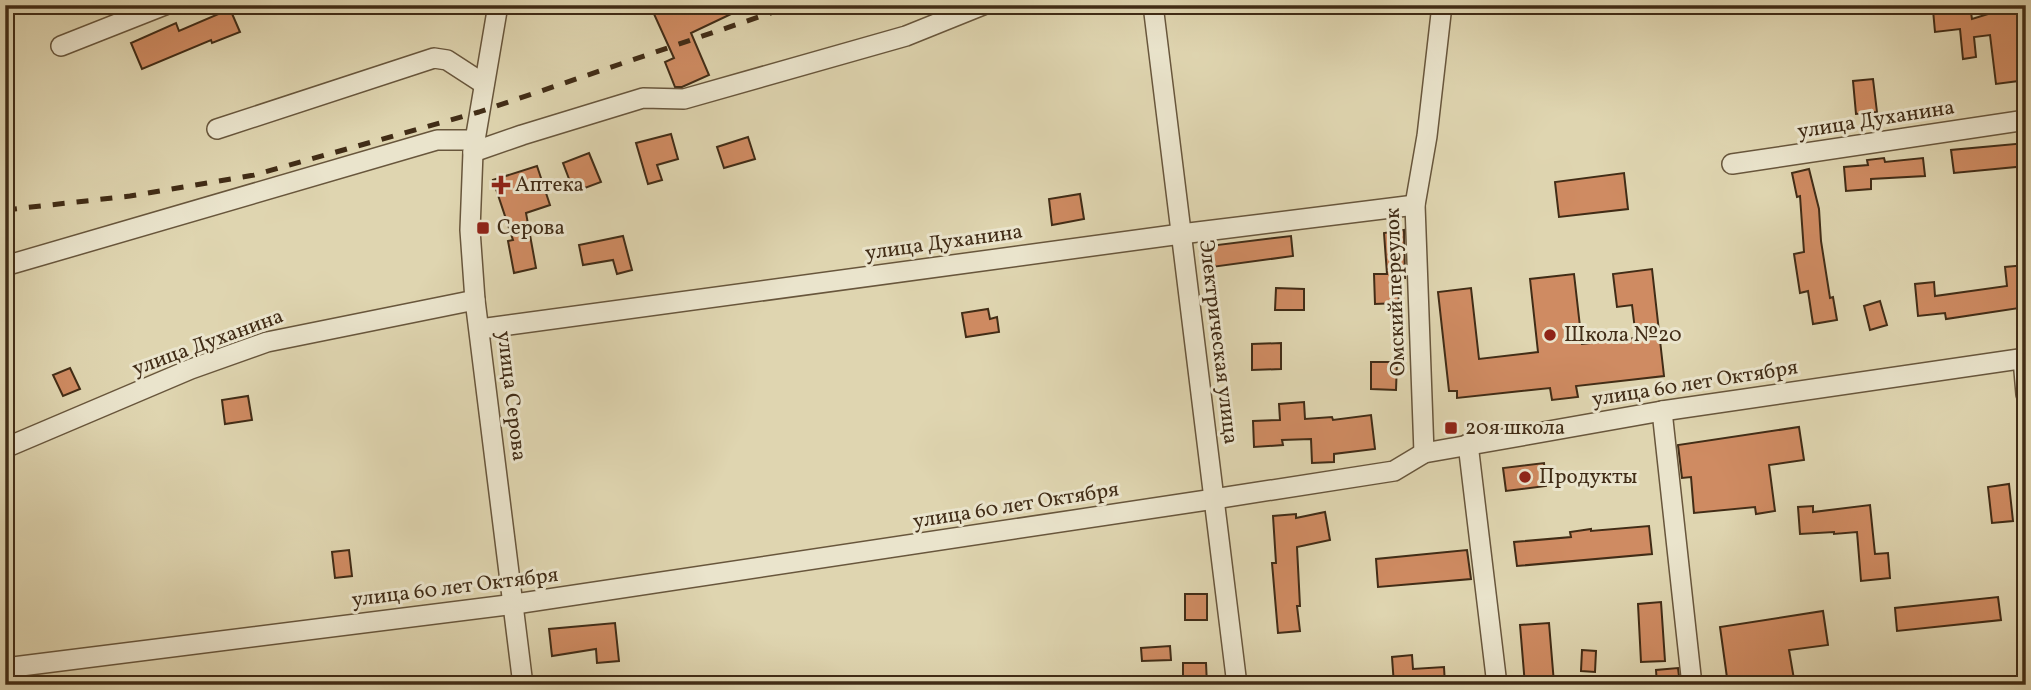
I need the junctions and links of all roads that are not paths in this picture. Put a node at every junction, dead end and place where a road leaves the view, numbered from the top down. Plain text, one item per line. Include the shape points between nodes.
1 (166, 5) edge
2 (498, 5) edge
3 (983, 5) edge
4 (1153, 5) edge
5 (1443, 5) edge
6 (61, 46) dead end
7 (484, 84) junction
8 (2026, 120) edge
9 (217, 129) dead end
10 (474, 146) junction
11 (1732, 164) dead end
12 (1415, 205) junction
13 (1181, 234) junction
14 (5, 266) edge
15 (475, 300) junction
16 (480, 329) junction
17 (2024, 358) edge
18 (2026, 394) edge
19 (1662, 411) junction
20 (1468, 444) junction
21 (5, 448) edge
22 (1424, 453) junction
23 (1214, 499) junction
24 (514, 604) junction
25 (5, 668) edge
26 (523, 685) edge
27 (1237, 685) edge
28 (1497, 685) edge
29 (1692, 685) edge

1 - 6 street
2 - 7 street, улица Серова
3 - 10 street via 906,36 684,99 643,98
4 - 13 street, Электрическая улица
5 - 12 street, Омский переулок
7 - 9 street via 447,60 434,58
7 - 10 street, улица Серова
8 - 11 street, улица Духанина
10 - 14 street via 437,140
10 - 15 street, улица Серова via 470,230
12 - 13 street, улица Духанина
12 - 22 street, Омский переулок
13 - 16 street, улица Духанина
13 - 23 street, Электрическая улица
15 - 16 street, улица Серова
15 - 21 street, улица Духанина via 267,342
16 - 24 street, улица Серова
17 - 18 street
17 - 19 street, улица 60 лет Октября
19 - 20 street, улица 60 лет Октября
19 - 29 street
20 - 22 street, улица 60 лет Октября
20 - 28 street
22 - 23 street, улица 60 лет Октября via 1394,471
23 - 24 street, улица 60 лет Октября
23 - 27 street, Электрическая улица
24 - 25 street, улица 60 лет Октября
24 - 26 street, улица Серова

